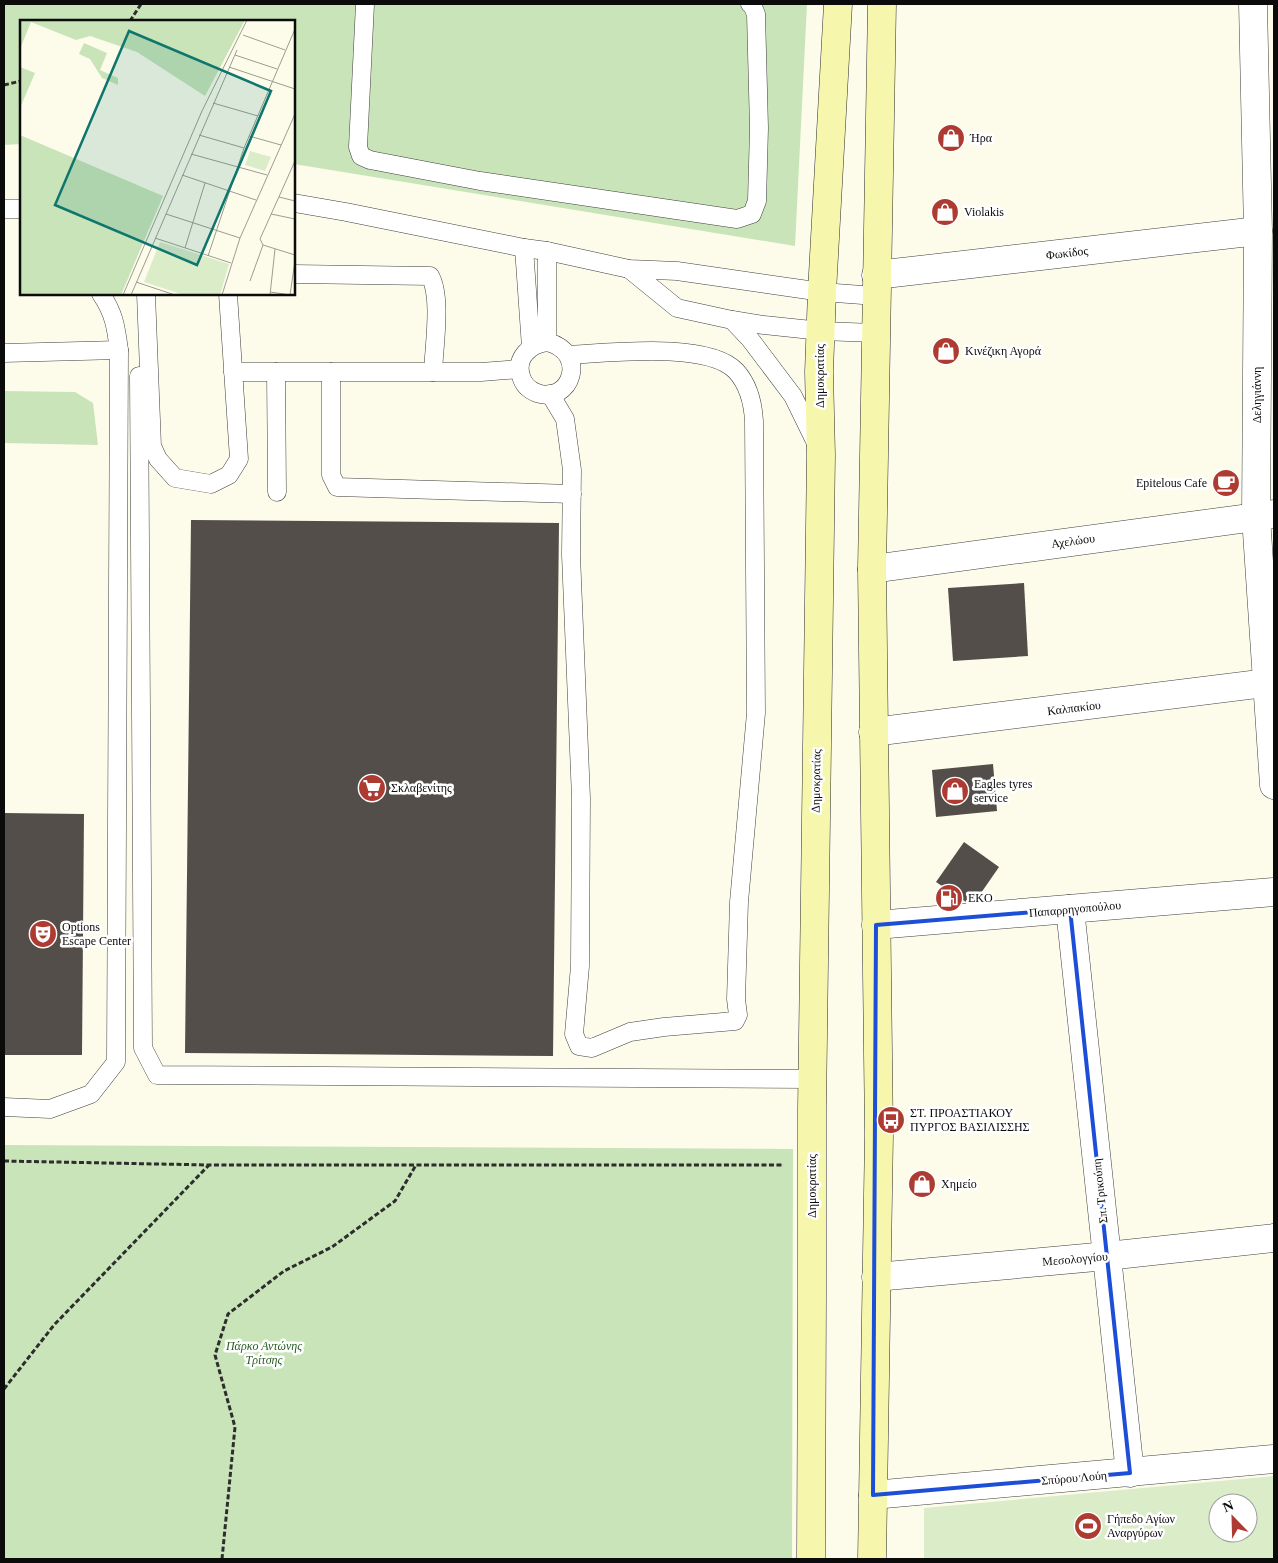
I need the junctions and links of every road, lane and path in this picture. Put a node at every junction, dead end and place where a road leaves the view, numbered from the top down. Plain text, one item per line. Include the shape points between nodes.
1 (141, 4) edge
2 (365, 4) edge
3 (752, 4) edge
4 (838, 4) edge
5 (882, 4) edge
6 (1253, 4) edge
7 (131, 20) edge
8 (20, 82) edge
9 (4, 85) edge
10 (295, 203) edge
11 (20, 209) edge
12 (4, 210) edge
13 (1258, 231) junction
14 (524, 248) junction
15 (547, 251) junction
16 (629, 269) junction
17 (295, 274) edge
18 (876, 286) junction
19 (822, 292) junction
20 (102, 295) edge
21 (146, 295) edge
22 (228, 295) edge
23 (732, 320) junction
24 (821, 331) junction
25 (875, 332) junction
26 (539, 345) junction
27 (119, 350) junction
28 (4, 353) edge
29 (568, 355) junction
30 (520, 369) junction
31 (233, 372) junction
32 (276, 372) junction
33 (331, 372) junction
34 (433, 372) junction
35 (139, 376) dead end
36 (550, 394) junction
37 (1265, 413) edge
38 (821, 455) junction
39 (277, 492) dead end
40 (572, 494) junction
41 (1265, 515) edge
42 (872, 569) junction
43 (1271, 683) edge
44 (873, 732) junction
45 (1274, 785) edge
46 (1274, 892) edge
47 (1070, 909) junction
48 (876, 925) junction
49 (812, 1079) junction
50 (4, 1107) edge
51 (4, 1161) edge
52 (812, 1164) junction
53 (416, 1165) junction
54 (209, 1166) junction
55 (1274, 1238) edge
56 (1107, 1256) junction
57 (876, 1277) junction
58 (4, 1389) edge
59 (1274, 1459) edge
60 (1130, 1473) junction
61 (873, 1495) junction
62 (222, 1559) edge
63 (811, 1559) edge
64 (872, 1559) edge

1 - 7 path
2 - 3 lane via 358,148 361,156 480,181 737,219 752,214 757,201 759,128 756,14
4 - 19 main road, Δημοκρατίας
5 - 18 main road
6 - 13 street, Δεληγιάννη
8 - 9 path
10 - 14 lane
11 - 12 lane
13 - 18 street, Φωκίδος
13 - 37 street, Δεληγιάννη
14 - 15 lane
14 - 26 lane
15 - 16 lane
15 - 26 lane
16 - 19 lane via 677,271
16 - 23 lane via 678,308
17 - 34 lane via 430,276 435,285 436,304
18 - 19 lane
18 - 25 main road
19 - 24 main road, Δημοκρατίας
20 - 27 lane via 111,310
21 - 31 lane via 152,446 158,459 175,478 211,484 229,475 239,459
22 - 31 lane
23 - 24 lane
23 - 38 lane via 794,396
24 - 25 lane
24 - 38 main road, Δημοκρατίας
25 - 42 main road
26 - 29 lane via 556,344
26 - 30 lane via 525,353
27 - 28 lane
27 - 50 lane via 116,1062 91,1094 50,1109
29 - 36 lane via 572,371 570,379 558,392
29 - 40 lane via 692,352 719,360 736,370 745,385 754,421 756,713 739,911 738,1015 735,1020 630,1032 592,1048 579,1046 574,1034 580,966 581,798 571,555
30 - 34 lane
30 - 36 lane via 521,378 533,391
31 - 32 lane
32 - 33 lane
32 - 39 lane
33 - 34 lane
33 - 40 lane via 331,475 337,487
35 - 49 lane via 143,1048 157,1074
36 - 40 lane via 565,419
37 - 41 street, Δεληγιάννη
38 - 49 main road, Δημοκρατίας
41 - 42 street, Αχελώου
41 - 43 street, Δεληγιάννη
42 - 44 main road
43 - 44 street, Καλπακίου
43 - 45 street, Δεληγιάννη
44 - 48 main road
46 - 47 street, Παπαρρηγοπούλου
47 - 48 street, Παπαρρηγοπούλου
47 - 56 street, Σπ. Τρικούπη
48 - 57 main road via 879,1134
49 - 52 main road, Δημοκρατίας
51 - 54 path
52 - 53 path
52 - 63 main road, Δημοκρατίας
53 - 54 path
53 - 62 path via 395,1201 332,1246 284,1271 228,1314 215,1355 235,1427
54 - 58 path via 54,1325
55 - 56 street, Μεσολογγίου
56 - 57 street, Μεσολογγίου
56 - 60 street, Σπ. Τρικούπη
57 - 61 main road
59 - 60 street, Σπύρου Λούη
60 - 61 street, Σπύρου Λούη
61 - 64 main road

